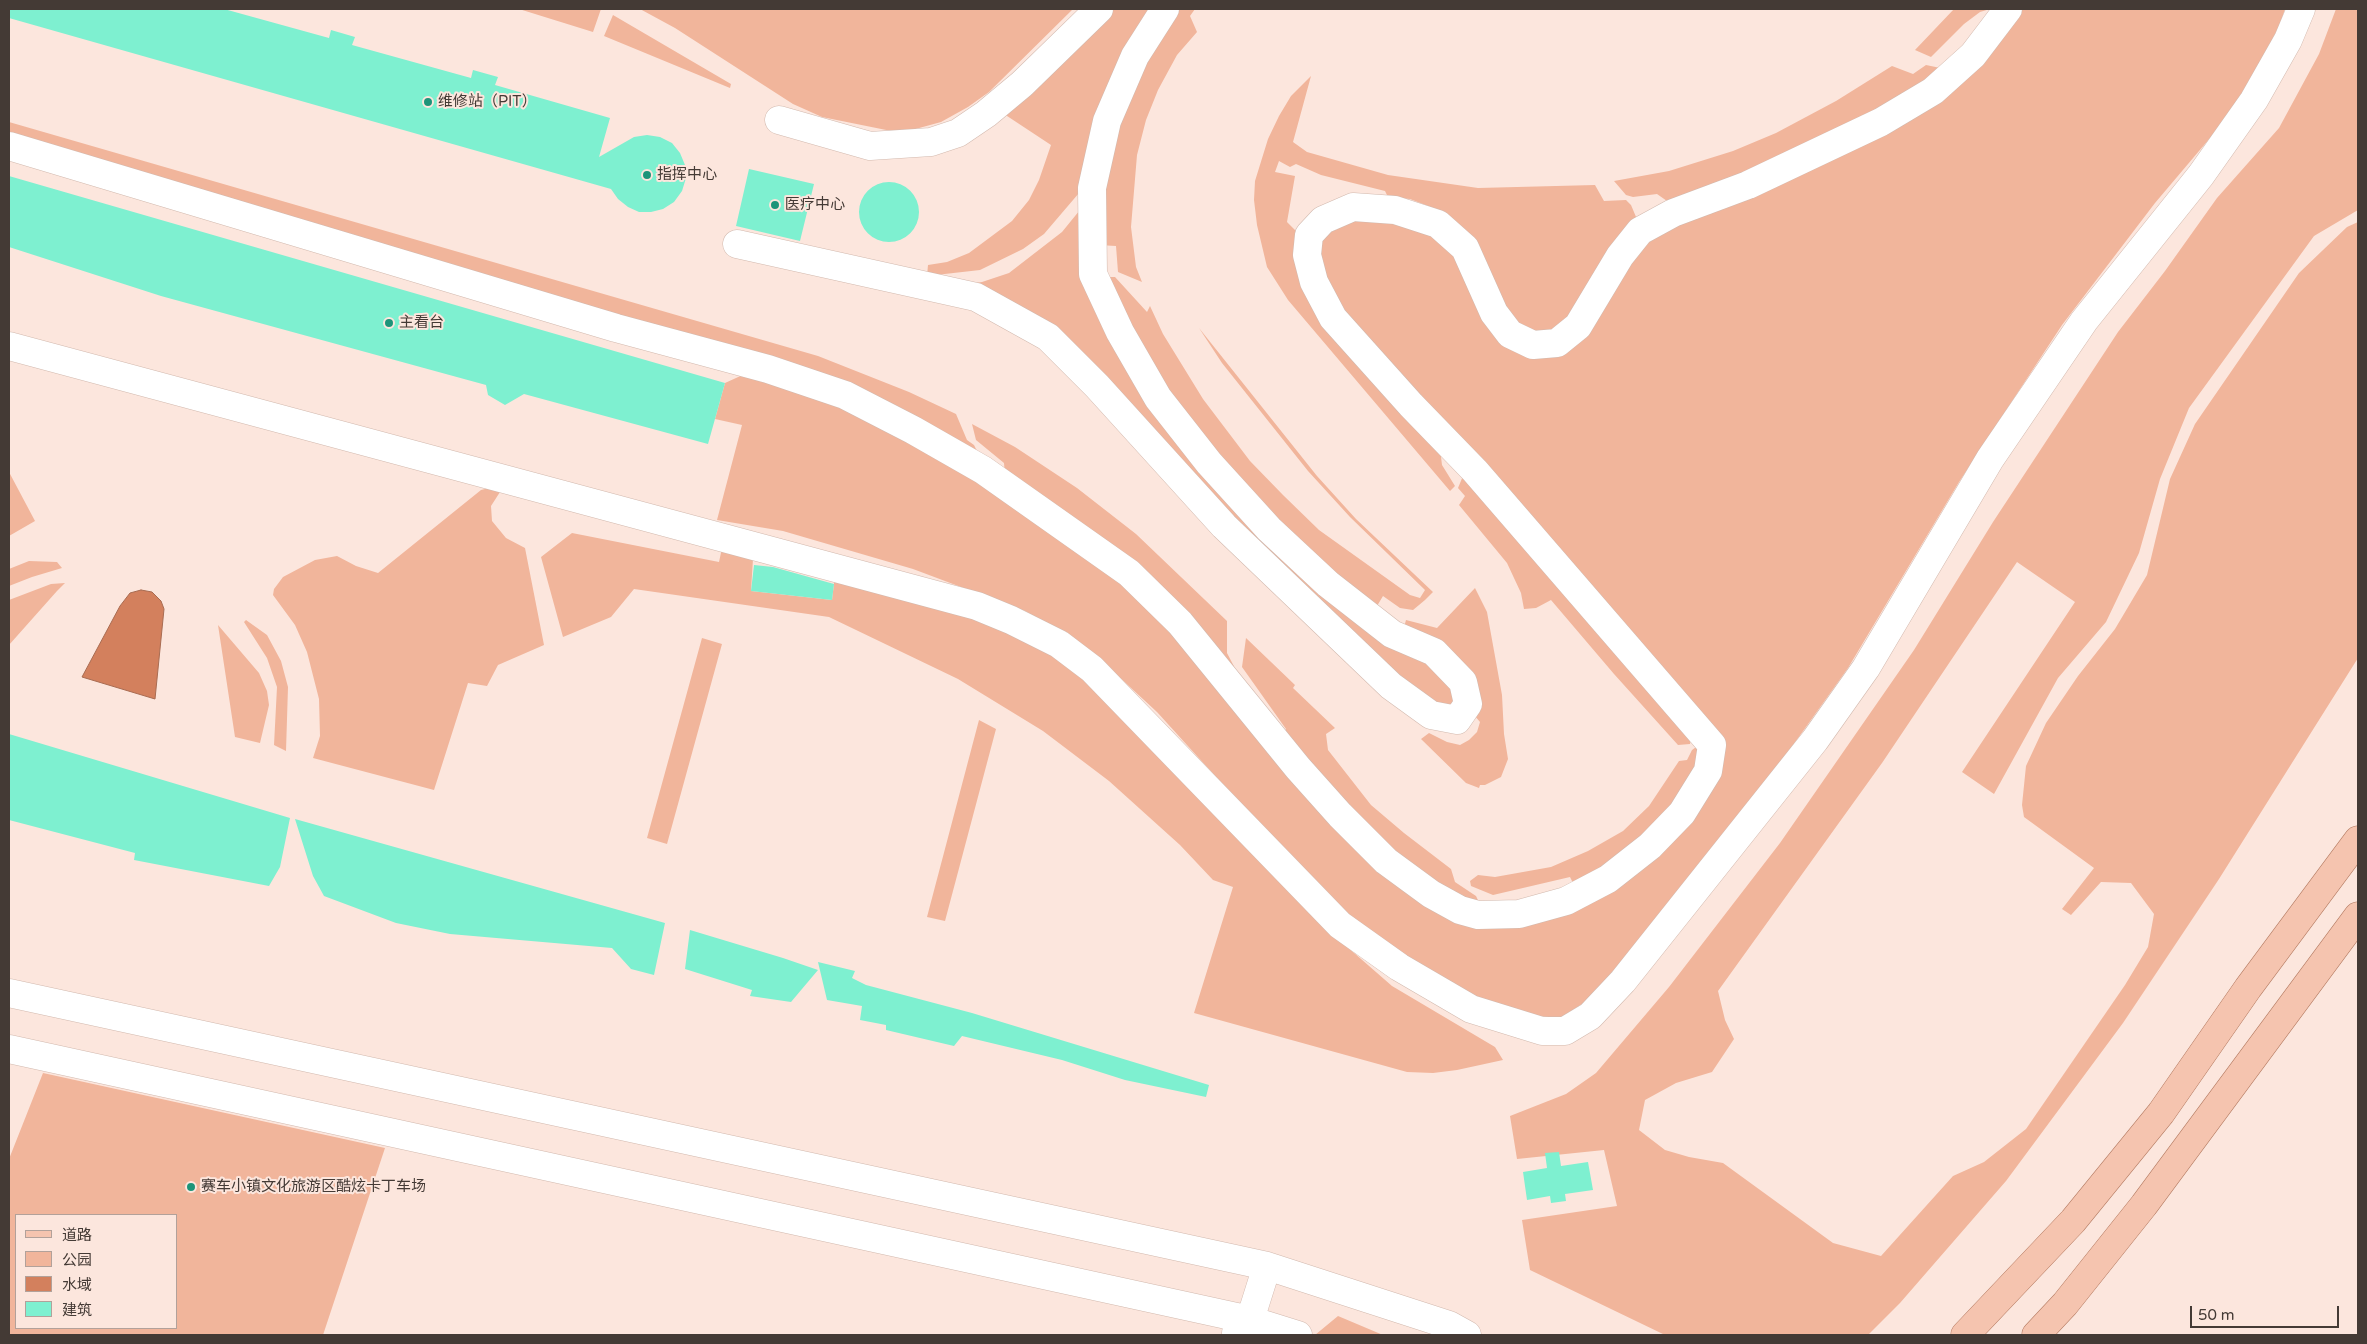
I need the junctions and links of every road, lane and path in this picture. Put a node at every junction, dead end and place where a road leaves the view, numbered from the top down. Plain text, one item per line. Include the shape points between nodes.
1 (1098, 9) edge
2 (1165, 9) edge
3 (2008, 9) edge
4 (2301, 9) edge
5 (779, 120) dead end
6 (9, 146) edge
7 (736, 244) dead end
8 (9, 346) edge
9 (2358, 840) edge
10 (2358, 916) edge
11 (9, 993) edge
12 (9, 1049) edge
13 (1267, 1266) junction
14 (1241, 1328) edge
15 (1298, 1335) edge
16 (1467, 1335) edge
17 (1965, 1335) edge
18 (2036, 1335) edge

1 - 5 street via 1022,84 986,114 958,132 931,142 870,146
2 - 7 street via 1135,56 1107,121 1092,188 1093,274 1120,332 1158,398 1209,463 1269,530 1328,584 1392,634 1434,652 1463,682 1468,704 1457,720 1431,715 1384,680 1224,526 1048,337 976,297
3 - 6 street via 1973,55 1954,73 1933,91 1882,122 1748,185 1673,213 1640,231 1620,256 1578,326 1556,343 1533,345 1510,334 1494,313 1465,248 1438,224 1395,210 1353,207 1323,220 1309,235 1307,255 1314,282 1333,318 1475,471 1712,745 1708,771 1682,814 1650,846 1608,879 1566,901 1519,914 1478,915 1460,910 1431,894 1386,860 1298,768 1180,623 1129,573 983,470 914,430 844,395 768,369 616,328
4 - 8 street via 2288,40 2254,100 2201,175 2084,321 1990,459 1866,668 1814,740 1623,981 1590,1016 1564,1031 1542,1030 1471,1009 1340,925 1092,669 1059,644 1011,620 977,606
9 - 17 main road via 2248,988 2161,1113 2074,1221
10 - 18 main road via 2144,1205
11 - 13 street
12 - 14 street
13 - 14 street
13 - 16 street via 1449,1325
14 - 15 street

